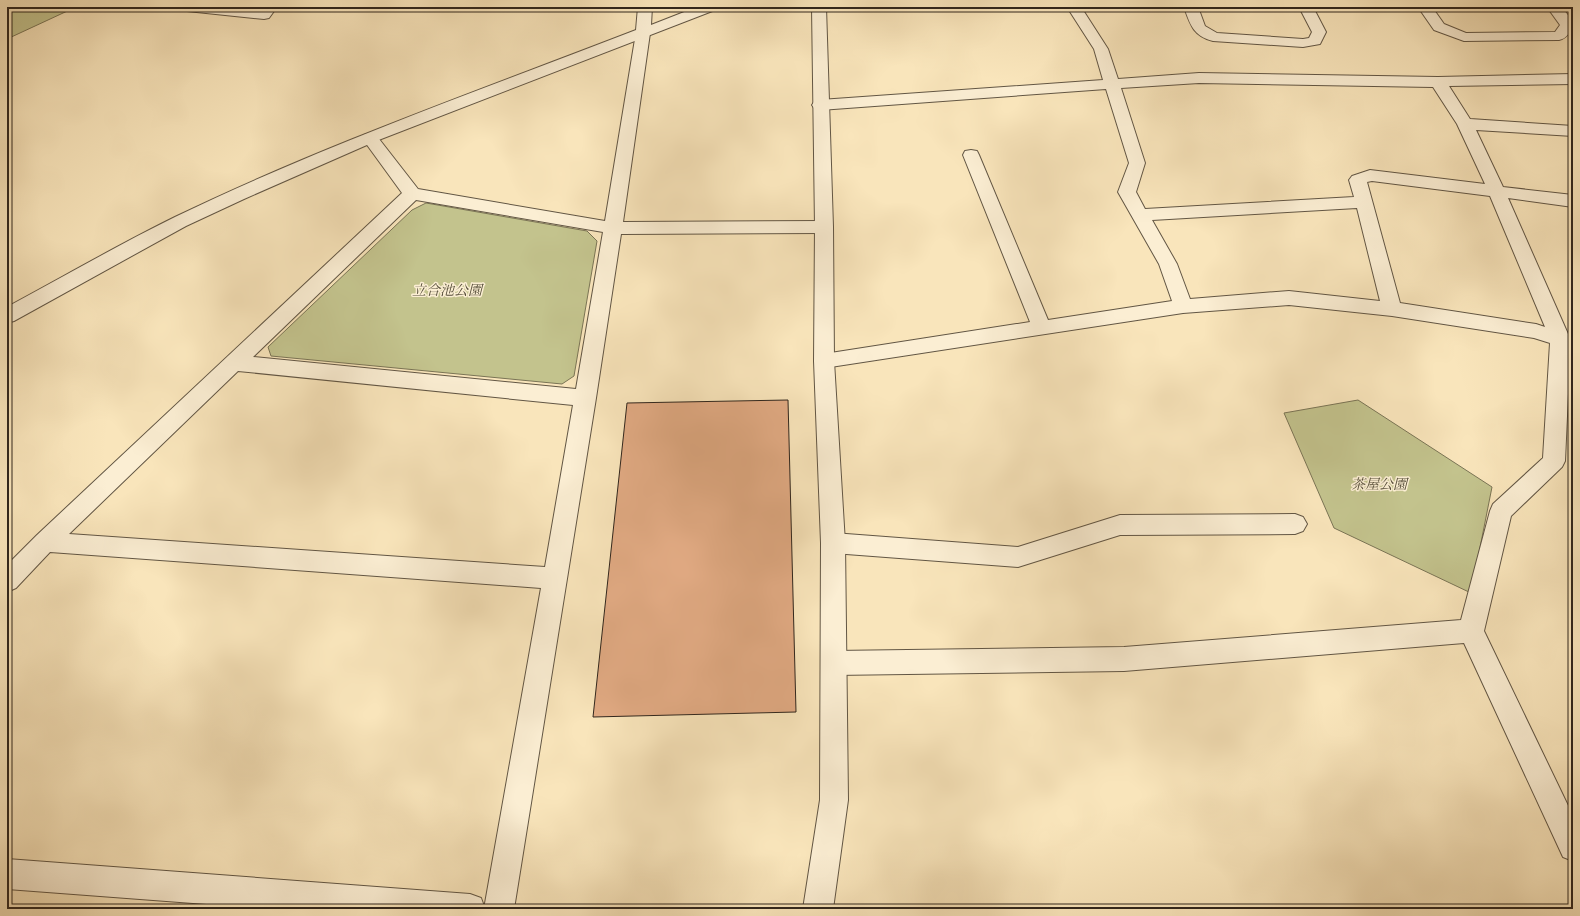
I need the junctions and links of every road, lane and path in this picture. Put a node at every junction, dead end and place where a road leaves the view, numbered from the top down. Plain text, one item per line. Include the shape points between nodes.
1 (187, 7) edge
2 (270, 7) edge
3 (645, 7) edge
4 (710, 7) edge
5 (818, 7) edge
6 (1074, 7) edge
7 (1191, 7) edge
8 (1306, 7) edge
9 (1425, 7) edge
10 (1554, 7) edge
11 (643, 33) junction
12 (1573, 79) edge
13 (1438, 82) junction
14 (1113, 84) junction
15 (820, 105) junction
16 (1466, 124) junction
17 (1573, 130) edge
18 (370, 138) junction
19 (971, 155) dead end
20 (1496, 190) junction
21 (412, 194) junction
22 (1573, 201) edge
23 (1364, 202) junction
24 (1140, 215) junction
25 (824, 227) junction
26 (614, 228) junction
27 (1183, 306) junction
28 (1392, 309) junction
29 (7, 316) edge
30 (1042, 328) junction
31 (1566, 342) edge
32 (824, 361) junction
33 (235, 363) junction
34 (586, 398) junction
35 (1295, 524) dead end
36 (45, 542) junction
37 (833, 543) junction
38 (554, 578) junction
39 (7, 581) edge
40 (1471, 631) junction
41 (834, 663) junction
42 (1573, 847) edge
43 (7, 874) edge
44 (470, 909) edge
45 (499, 909) edge
46 (818, 909) edge

1 - 2 street via 264,15
3 - 11 street
4 - 11 street
5 - 15 street
6 - 14 street via 1101,50
7 - 8 street via 1198,28 1213,37 1302,43 1315,41 1319,32
9 - 10 street via 1439,27 1464,37 1559,36 1568,25
11 - 18 street
11 - 26 street
12 - 13 street
13 - 14 street via 1199,78
13 - 16 street
14 - 15 street
14 - 24 street via 1137,162 1127,192
15 - 25 street
16 - 17 street
16 - 20 street
18 - 21 street
18 - 29 street via 180,222
19 - 30 street
20 - 22 street
20 - 23 street via 1370,174 1358,180
20 - 31 street
21 - 26 street
21 - 33 street
23 - 24 street
23 - 28 street
24 - 27 street via 1168,264
25 - 26 street
25 - 32 street
26 - 34 street
27 - 28 street via 1289,298
27 - 30 street
28 - 31 street via 1536,331
30 - 32 street
31 - 40 street via 1554,461 1501,511
32 - 37 street
33 - 34 street
33 - 36 street
34 - 38 street
35 - 37 street via 1120,525 1018,557
36 - 38 street
36 - 39 street
37 - 41 street
38 - 45 street
40 - 41 street via 1124,659
40 - 42 street
41 - 46 street via 834,800
43 - 44 street

